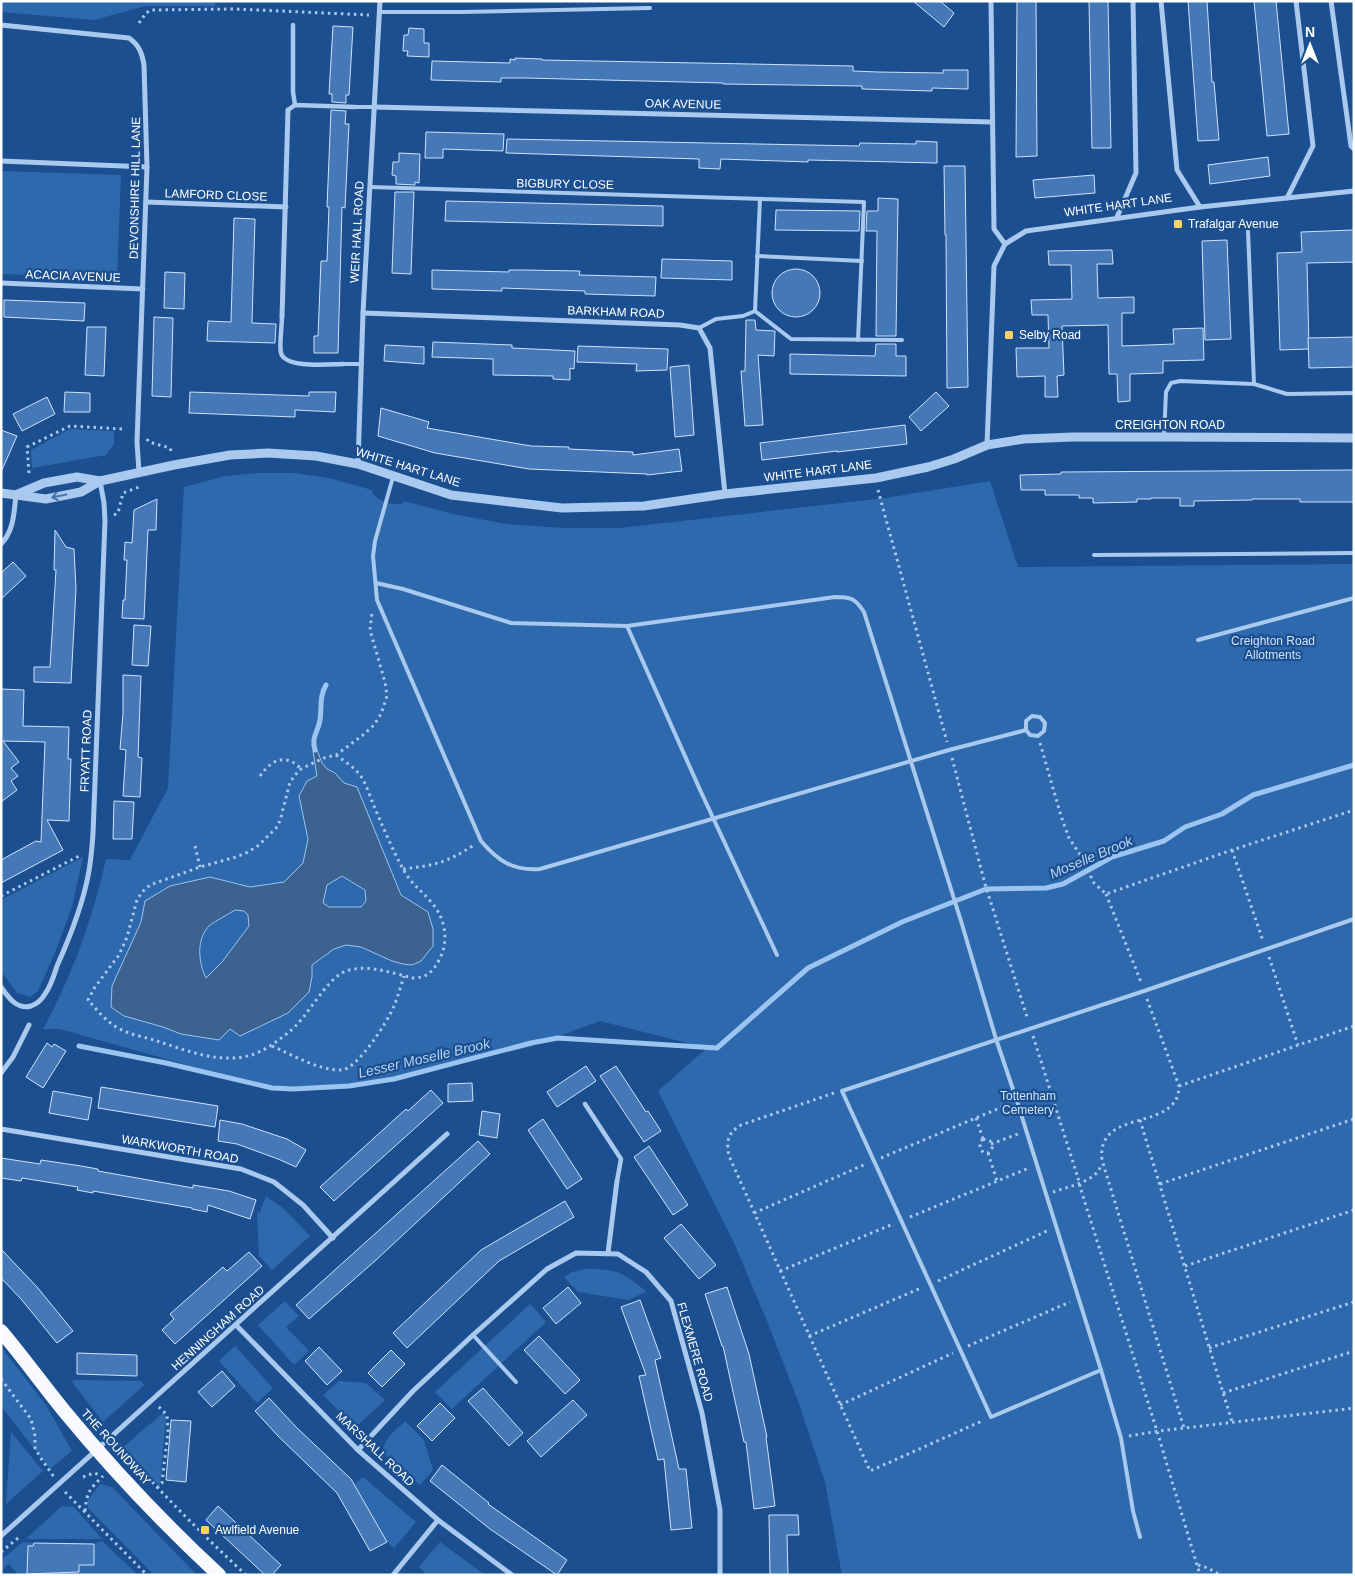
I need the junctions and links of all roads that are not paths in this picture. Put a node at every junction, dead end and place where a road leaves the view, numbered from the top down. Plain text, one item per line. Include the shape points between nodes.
1 (380, 1) edge
2 (991, 1) edge
3 (1133, 1) edge
4 (1161, 1) edge
5 (1296, 1) edge
6 (1331, 1) edge
7 (650, 8) dead end
8 (380, 12) junction
9 (1, 25) edge
10 (293, 25) dead end
11 (295, 105) junction
12 (355, 107) joint
13 (374, 107) junction
14 (288, 110) joint
15 (992, 122) junction
16 (1354, 149) edge
17 (1, 161) edge
18 (147, 167) junction
19 (370, 188) junction
20 (1354, 190) edge
21 (1287, 198) junction
22 (760, 199) junction
23 (146, 202) junction
24 (286, 207) junction
25 (1200, 207) junction
26 (1117, 218) junction
27 (1248, 230) dead end
28 (1006, 244) junction
29 (757, 256) junction
30 (862, 261) junction
31 (1, 283) edge
32 (144, 289) junction
33 (755, 311) junction
34 (363, 313) junction
35 (282, 317) joint
36 (699, 328) junction
37 (858, 340) junction
38 (902, 340) dead end
39 (344, 364) joint
40 (362, 364) junction
41 (1254, 384) junction
42 (1354, 393) edge
43 (1164, 437) junction
44 (1354, 438) edge
45 (987, 445) junction
46 (358, 464) junction
47 (138, 472) junction
48 (393, 476) junction
49 (100, 481) junction
50 (1, 492) edge
51 (16, 494) junction
52 (725, 494) junction
53 (1, 544) edge
54 (1354, 553) edge
55 (1094, 555) dead end
56 (376, 583) junction
57 (1354, 598) edge
58 (626, 626) junction
59 (1198, 640) dead end
60 (1026, 730) junction
61 (911, 762) junction
62 (714, 819) junction
63 (1354, 919) edge
64 (777, 955) dead end
65 (1, 987) edge
66 (29, 1025) dead end
67 (996, 1039) junction
68 (1, 1073) edge
69 (585, 1104) dead end
70 (1, 1129) edge
71 (447, 1134) dead end
72 (618, 1181) joint
73 (332, 1238) junction
74 (608, 1253) junction
75 (236, 1325) junction
76 (1, 1331) edge
77 (473, 1335) junction
78 (1101, 1370) junction
79 (516, 1382) dead end
80 (97, 1450) junction
81 (358, 1450) junction
82 (438, 1520) junction
83 (1, 1536) edge
84 (1140, 1537) dead end
85 (219, 1575) edge
86 (393, 1575) edge
87 (512, 1575) edge
88 (720, 1575) edge

1 - 8 street, WEIR HALL ROAD
2 - 15 street
3 - 26 street via 1136,173
4 - 25 street via 1177,170
5 - 21 street via 1313,146
6 - 16 street via 1351,146
7 - 8 lane
8 - 13 street, WEIR HALL ROAD
9 - 18 street, DEVONSHIRE HILL LANE via 122,36 135,42 144,65
10 - 11 street
11 - 12 street
11 - 14 street
12 - 13 lane
13 - 15 street, OAK AVENUE
13 - 19 street, WEIR HALL ROAD
14 - 24 street, LAMFORD CLOSE
15 - 28 street via 994,229
17 - 18 street
18 - 23 street, DEVONSHIRE HILL LANE
19 - 22 lane, BIGBURY CLOSE
19 - 34 street, WEIR HALL ROAD
20 - 21 street, WHITE HART LANE
21 - 25 street, WHITE HART LANE
22 - 29 lane
22 - 30 lane, BIGBURY CLOSE via 864,202
23 - 24 street, LAMFORD CLOSE
23 - 32 street, DEVONSHIRE HILL LANE
24 - 35 street, LAMFORD CLOSE
25 - 26 street, WHITE HART LANE
26 - 28 street, WHITE HART LANE via 1026,231
27 - 41 lane
28 - 45 street, WHITE HART LANE via 994,266
29 - 30 lane
29 - 33 lane
30 - 37 lane, BIGBURY CLOSE
31 - 32 street, ACACIA AVENUE
32 - 47 street, DEVONSHIRE HILL LANE
33 - 36 lane via 716,319
33 - 37 lane via 791,339
34 - 36 street, BARKHAM ROAD
34 - 40 street, WEIR HALL ROAD
35 - 39 street via 281,353 284,358 296,364
36 - 52 street via 710,348
37 - 38 lane
39 - 40 lane
40 - 46 street, WEIR HALL ROAD
41 - 42 lane via 1287,394
41 - 43 lane via 1171,383 1166,392
43 - 44 street, CREIGHTON ROAD
43 - 45 street, CREIGHTON ROAD via 1024,439
45 - 52 street, WHITE HART LANE via 928,466 876,478
46 - 47 street, WHITE HART LANE via 316,456 268,453 230,455
46 - 48 street, WHITE HART LANE
47 - 49 street, WHITE HART LANE
48 - 52 street, WHITE HART LANE via 451,495 562,508 644,506
48 - 56 lane via 375,541 373,570
49 - 51 street, WHITE HART LANE via 78,477 44,483
49 -> 51 street, WHITE HART LANE via 81,492 46,499
49 - 65 street, FRYATT ROAD via 105,520 92,850 88,875 79,910 40,1002 21,1006 14,1003
50 - 51 street, WHITE HART LANE
51 - 53 street via 13,523 8,538
54 - 55 lane
56 - 58 lane via 511,623
56 - 62 lane via 377,600 481,841 492,853 508,864 540,869
57 - 59 lane
58 - 61 lane via 848,597 858,602 864,612
58 - 62 lane
60 - 60 lane via 1030,735 1038,736 1044,731 1045,723 1040,717 1032,716 1026,721
60 - 61 lane
61 - 62 lane
61 - 67 lane
62 - 64 lane
63 - 67 lane
66 - 68 street
67 - 78 lane
67 - 78 lane via 842,1091 990,1418
69 - 72 street via 620,1159
70 - 73 street, WARKWORTH ROAD via 241,1169 282,1188 303,1205
71 - 73 street, HENNINGHAM ROAD
72 - 74 street
73 - 75 street, HENNINGHAM ROAD
74 - 77 street, FLEXMERE ROAD via 576,1253 547,1269
74 - 88 street, FLEXMERE ROAD via 618,1254 646,1272 671,1301 702,1413 720,1510
75 - 80 street, HENNINGHAM ROAD
75 - 81 street, MARSHALL ROAD
76 - 80 highway, THE ROUNDWAY
77 - 79 lane
77 - 81 street, FLEXMERE ROAD
78 - 84 lane via 1121,1438
80 - 83 street, HENNINGHAM ROAD
80 - 85 highway, THE ROUNDWAY
81 - 82 street, MARSHALL ROAD
82 - 86 street
82 - 87 street, MARSHALL ROAD

